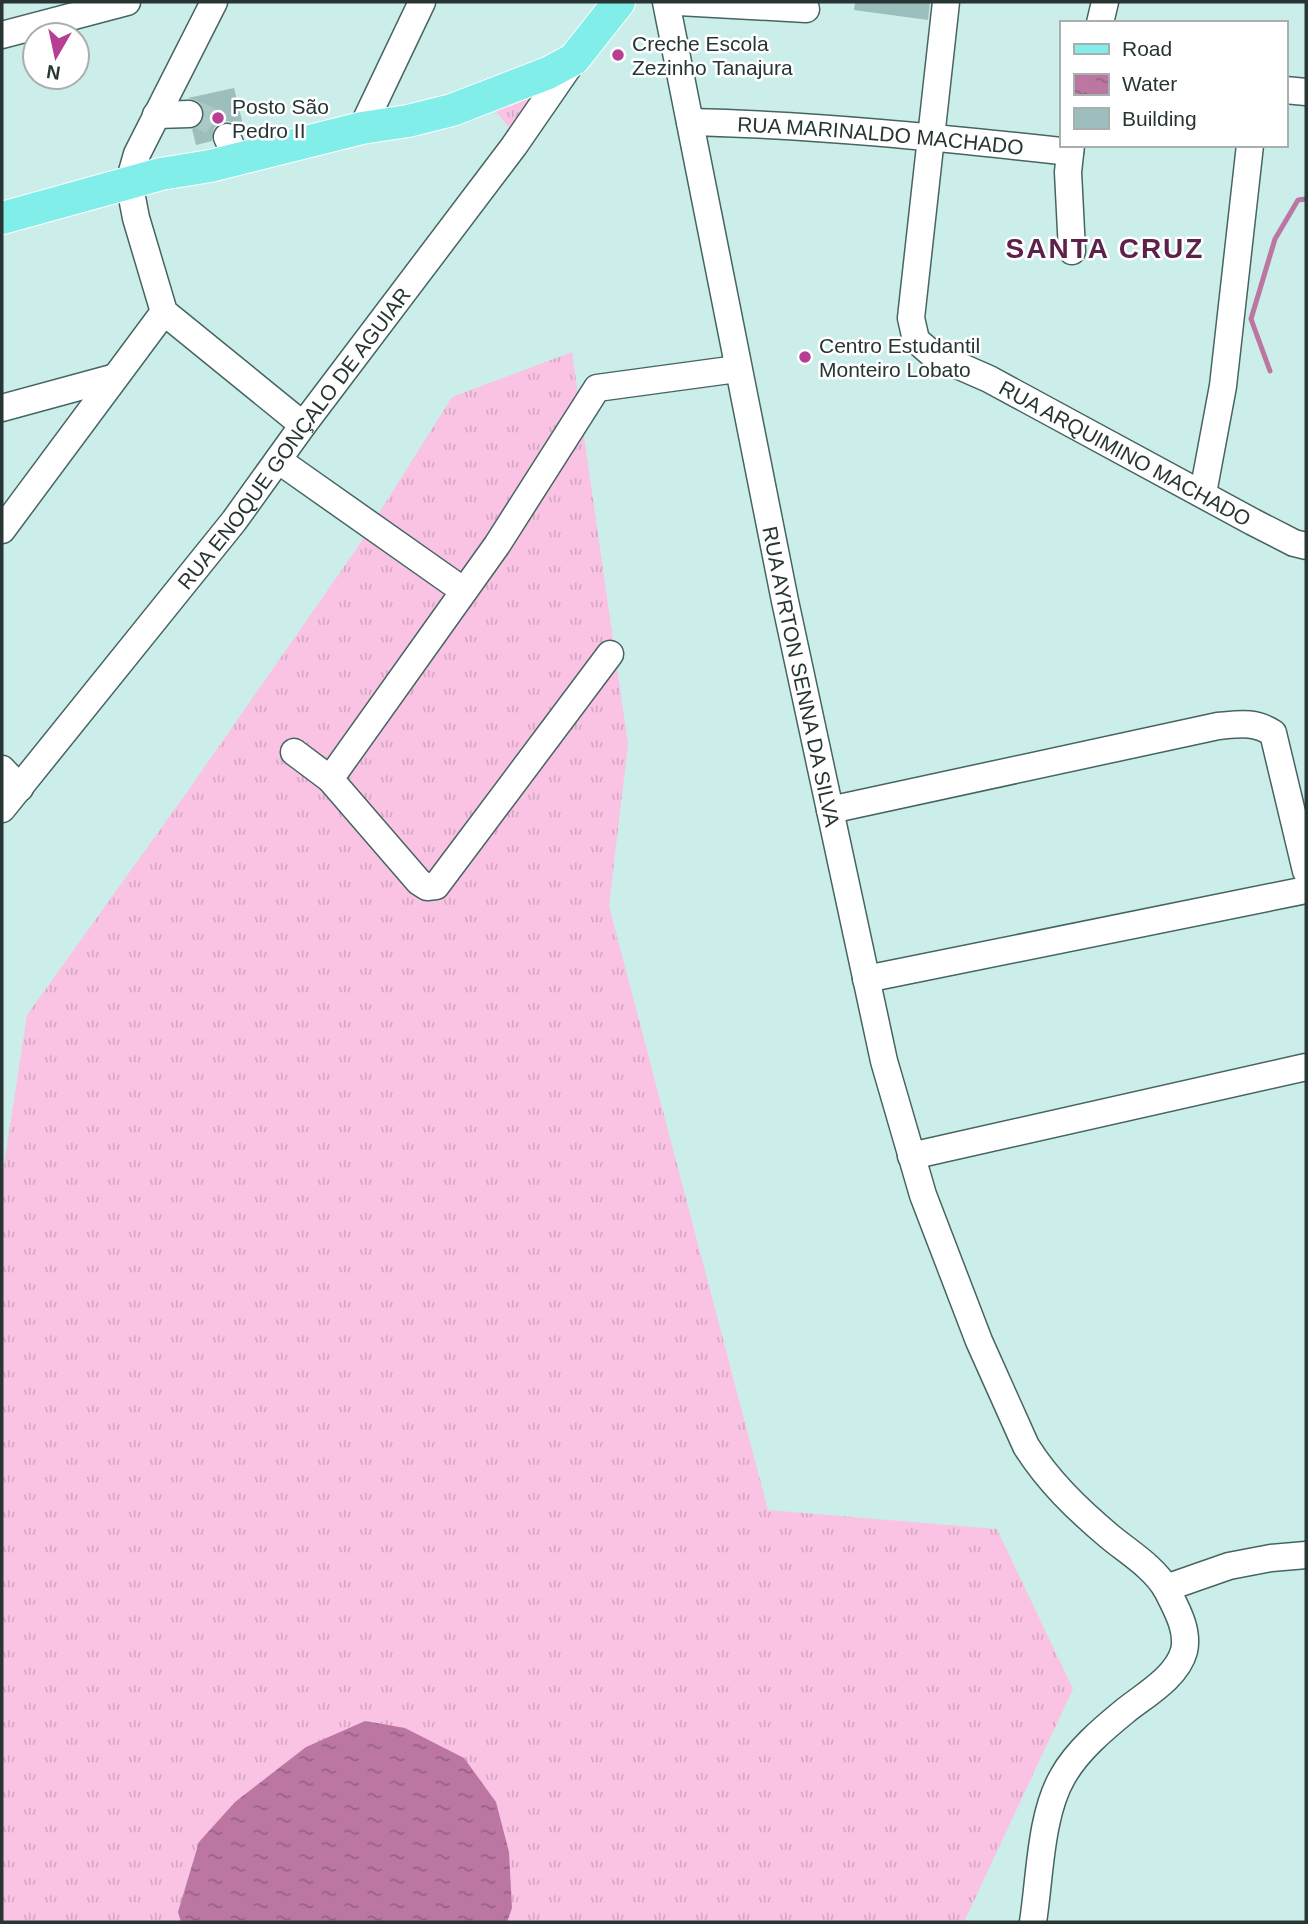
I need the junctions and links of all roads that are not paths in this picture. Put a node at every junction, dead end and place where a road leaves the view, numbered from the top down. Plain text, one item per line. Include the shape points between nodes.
1 (127, 2) edge
2 (214, 2) edge
3 (422, 2) edge
4 (620, 2) edge
5 (666, 2) edge
6 (678, 2) edge
7 (946, 2) edge
8 (1105, 2) edge
9 (77, 8) edge
10 (806, 9) dead end
11 (1100, 21) edge
12 (2, 35) edge
13 (574, 59) junction
14 (1287, 90) edge
15 (1306, 92) edge
16 (189, 114) tunnel mouth
17 (156, 115) junction
18 (690, 122) junction
19 (362, 128) junction
20 (932, 138) junction
21 (1250, 147) edge
22 (1070, 149) edge
23 (129, 182) junction
24 (2, 218) edge
25 (1072, 251) dead end
26 (164, 312) junction
27 (737, 369) junction
28 (112, 378) junction
29 (2, 408) edge
30 (303, 425) junction
31 (278, 460) junction
32 (1203, 493) junction
33 (2, 530) edge
34 (1306, 546) edge
35 (464, 590) junction
36 (610, 654) dead end
37 (294, 752) dead end
38 (2, 769) edge
39 (330, 779) junction
40 (20, 788) junction
41 (2, 809) edge
42 (830, 810) junction
43 (1306, 871) edge
44 (1306, 890) edge
45 (866, 979) junction
46 (1306, 1068) edge
47 (911, 1156) junction
48 (1306, 1555) edge
49 (1166, 1588) junction
50 (1033, 1922) edge

1 - 9 street
2 - 17 street
3 - 19 street
4 - 13 main road
5 - 18 street, RUA AYRTON SENNA DA SILVA
6 - 10 street
7 - 20 street, RUA ARQUIMINO MACHADO
8 - 11 street
9 - 12 street
13 - 19 main road via 452,110
13 - 30 street, RUA ENOQUE GONÇALO DE AGUIAR via 514,146
14 - 15 street
16 - 17 street
17 - 23 street
18 - 20 street, RUA MARINALDO MACHADO
18 - 27 street, RUA AYRTON SENNA DA SILVA
19 - 23 main road via 232,148
20 - 22 street, RUA MARINALDO MACHADO
20 - 32 street, RUA ARQUIMINO MACHADO via 911,318 916,341 932,354 989,379
21 - 32 street via 1223,386
22 - 25 street
23 - 24 main road
23 - 26 street
26 - 28 street
26 - 30 street
27 - 35 street via 597,388
27 - 42 street, RUA AYRTON SENNA DA SILVA
28 - 29 street
28 - 33 street
30 - 31 street, RUA ENOQUE GONÇALO DE AGUIAR
31 - 35 street
31 - 40 street, RUA ENOQUE GONÇALO DE AGUIAR
32 - 34 street, RUA ARQUIMINO MACHADO
35 - 39 street
36 - 39 street via 436,886 419,882
37 - 39 street
38 - 40 street
40 - 41 street, RUA ENOQUE GONÇALO DE AGUIAR
42 - 43 street via 1218,726 1259,724 1273,733
42 - 45 street, RUA AYRTON SENNA DA SILVA
44 - 45 street
45 - 47 street, RUA AYRTON SENNA DA SILVA
46 - 47 street
47 - 49 street, RUA AYRTON SENNA DA SILVA via 1015,1427 1036,1462 1065,1496
48 - 49 street via 1229,1566
49 - 50 street, RUA AYRTON SENNA DA SILVA via 1181,1620 1184,1651 1157,1687 1094,1740 1061,1778 1046,1827

